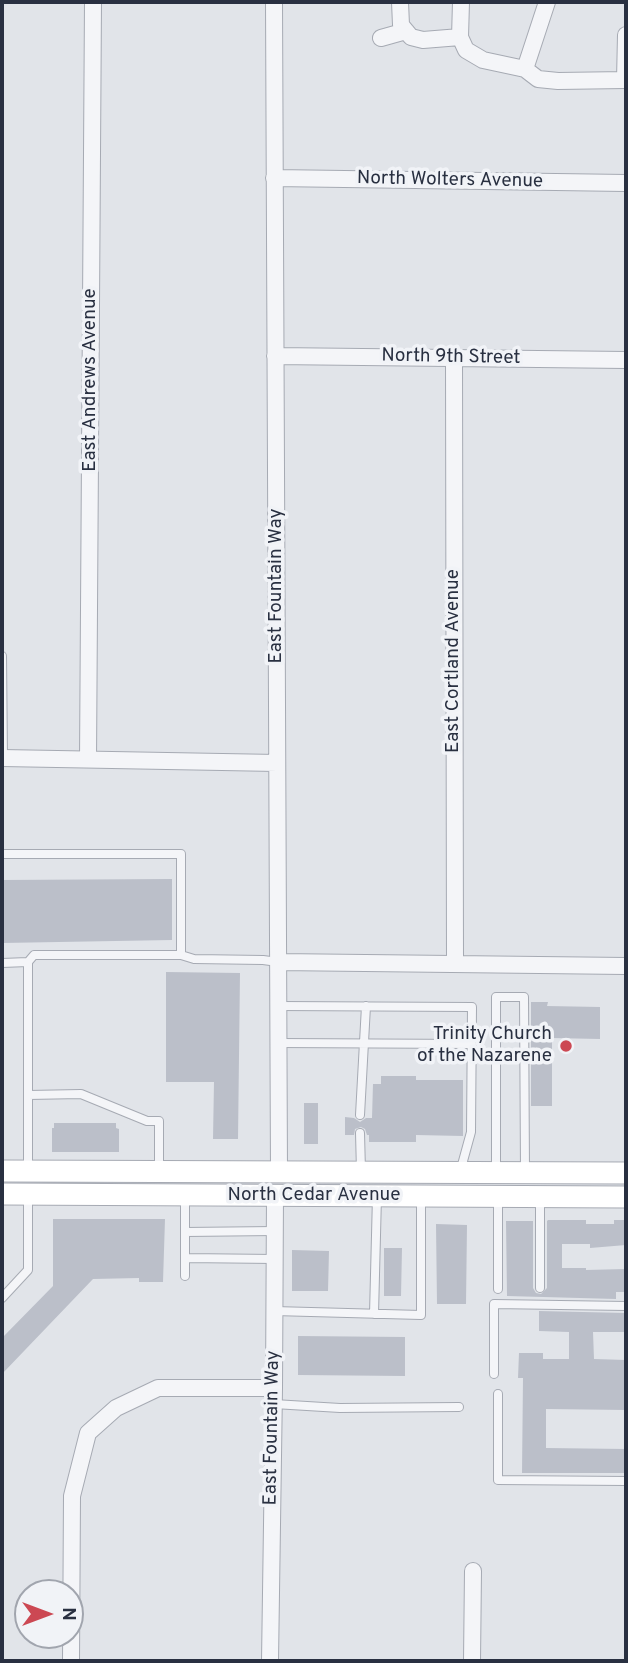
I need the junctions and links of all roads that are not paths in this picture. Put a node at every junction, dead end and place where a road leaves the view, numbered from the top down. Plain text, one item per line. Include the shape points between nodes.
1 (93, 2) edge
2 (274, 2) edge
3 (400, 2) edge
4 (461, 2) edge
5 (547, 2) edge
6 (406, 31) junction
7 (626, 35) edge
8 (460, 37) junction
9 (381, 38) dead end
10 (524, 69) junction
11 (274, 178) junction
12 (626, 183) edge
13 (275, 356) junction
14 (454, 358) junction
15 (626, 360) edge
16 (2, 656) edge
17 (2, 758) edge
18 (88, 759) junction
19 (278, 763) junction
20 (2, 854) edge
21 (181, 955) junction
22 (28, 962) junction
23 (278, 962) junction
24 (2, 963) edge
25 (454, 964) junction
26 (626, 966) edge
27 (279, 1006) junction
28 (366, 1006) junction
29 (279, 1043) junction
30 (365, 1043) junction
31 (472, 1044) junction
32 (27, 1095) junction
33 (360, 1115) dead end
34 (360, 1133) dead end
35 (2, 1171) edge
36 (28, 1171) junction
37 (159, 1171) junction
38 (279, 1171) junction
39 (361, 1171) junction
40 (460, 1172) junction
41 (496, 1172) junction
42 (524, 1172) junction
43 (626, 1173) edge
44 (2, 1194) edge
45 (27, 1194) junction
46 (185, 1195) junction
47 (275, 1195) junction
48 (377, 1196) junction
49 (421, 1196) junction
50 (498, 1196) junction
51 (540, 1197) junction
52 (626, 1197) edge
53 (275, 1231) junction
54 (185, 1232) junction
55 (185, 1258) junction
56 (275, 1259) junction
57 (185, 1276) dead end
58 (2, 1284) edge
59 (14, 1284) junction
60 (540, 1287) dead end
61 (498, 1289) dead end
62 (2, 1298) edge
63 (626, 1306) edge
64 (274, 1311) junction
65 (374, 1314) junction
66 (494, 1374) dead end
67 (498, 1394) dead end
68 (274, 1396) junction
69 (459, 1407) dead end
70 (626, 1481) edge
71 (473, 1571) dead end
72 (71, 1661) edge
73 (270, 1661) edge
74 (472, 1661) edge

1 - 18 street, East Andrews Avenue
2 - 11 street, East Fountain Way
3 - 6 street via 401,25
4 - 8 street
5 - 10 street
6 - 8 street via 423,40
6 - 9 street
7 - 10 street via 625,80 538,79
8 - 10 street via 466,50 484,60
11 - 12 street, North Wolters Avenue
11 - 13 street, East Fountain Way
13 - 14 street, North 9th Street
13 - 19 street, East Fountain Way
14 - 15 street, North 9th Street
14 - 25 street, East Cortland Avenue
16 - 17 lane
17 - 18 street
18 - 19 street
19 - 23 street, East Fountain Way
20 - 21 lane via 181,854
21 - 22 lane via 34,955
21 - 23 lane via 194,960
22 - 24 lane
22 - 32 lane
23 - 25 street
23 - 27 street, East Fountain Way
25 - 26 street
27 - 28 lane
27 - 29 street, East Fountain Way
28 - 30 lane
28 - 31 lane via 472,1007
29 - 30 lane
29 - 38 street, East Fountain Way
30 - 31 lane
30 - 33 lane
31 - 40 lane via 471,1132
32 - 36 lane
32 - 37 lane via 81,1094 147,1121 159,1121
34 - 39 lane
35 - 36 main road, North Cedar Avenue
36 - 37 main road, North Cedar Avenue
37 - 38 main road, North Cedar Avenue
37 - 45 main road via 145,1180 38,1184
38 - 39 main road, North Cedar Avenue
38 - 46 main road via 264,1185 200,1185
39 - 40 main road, North Cedar Avenue
39 - 47 main road via 349,1181 288,1182
40 - 41 main road, North Cedar Avenue
41 - 42 main road, North Cedar Avenue
41 - 42 lane via 496,997 524,997
42 - 43 main road, North Cedar Avenue
44 - 45 main road, North Cedar Avenue
45 - 46 main road, North Cedar Avenue
45 - 59 lane via 27,1270
46 - 47 main road, North Cedar Avenue
46 - 54 lane
47 - 48 main road, North Cedar Avenue
47 - 53 street, East Fountain Way
48 - 49 main road, North Cedar Avenue
48 - 65 lane
49 - 50 main road, North Cedar Avenue
49 - 65 lane via 421,1315
50 - 51 main road, North Cedar Avenue
50 - 61 lane
51 - 52 main road, North Cedar Avenue
51 - 60 lane
53 - 54 lane
53 - 56 street, East Fountain Way
54 - 55 lane
55 - 56 lane
55 - 57 lane
56 - 64 street, East Fountain Way
58 - 59 lane
59 - 62 lane
63 - 66 lane via 494,1304
64 - 65 lane
64 - 68 street, East Fountain Way
67 - 70 lane via 498,1480
68 - 69 lane via 340,1408
68 - 72 street via 158,1388 116,1408 88,1433 72,1496
68 - 73 street, East Fountain Way
71 - 74 street

